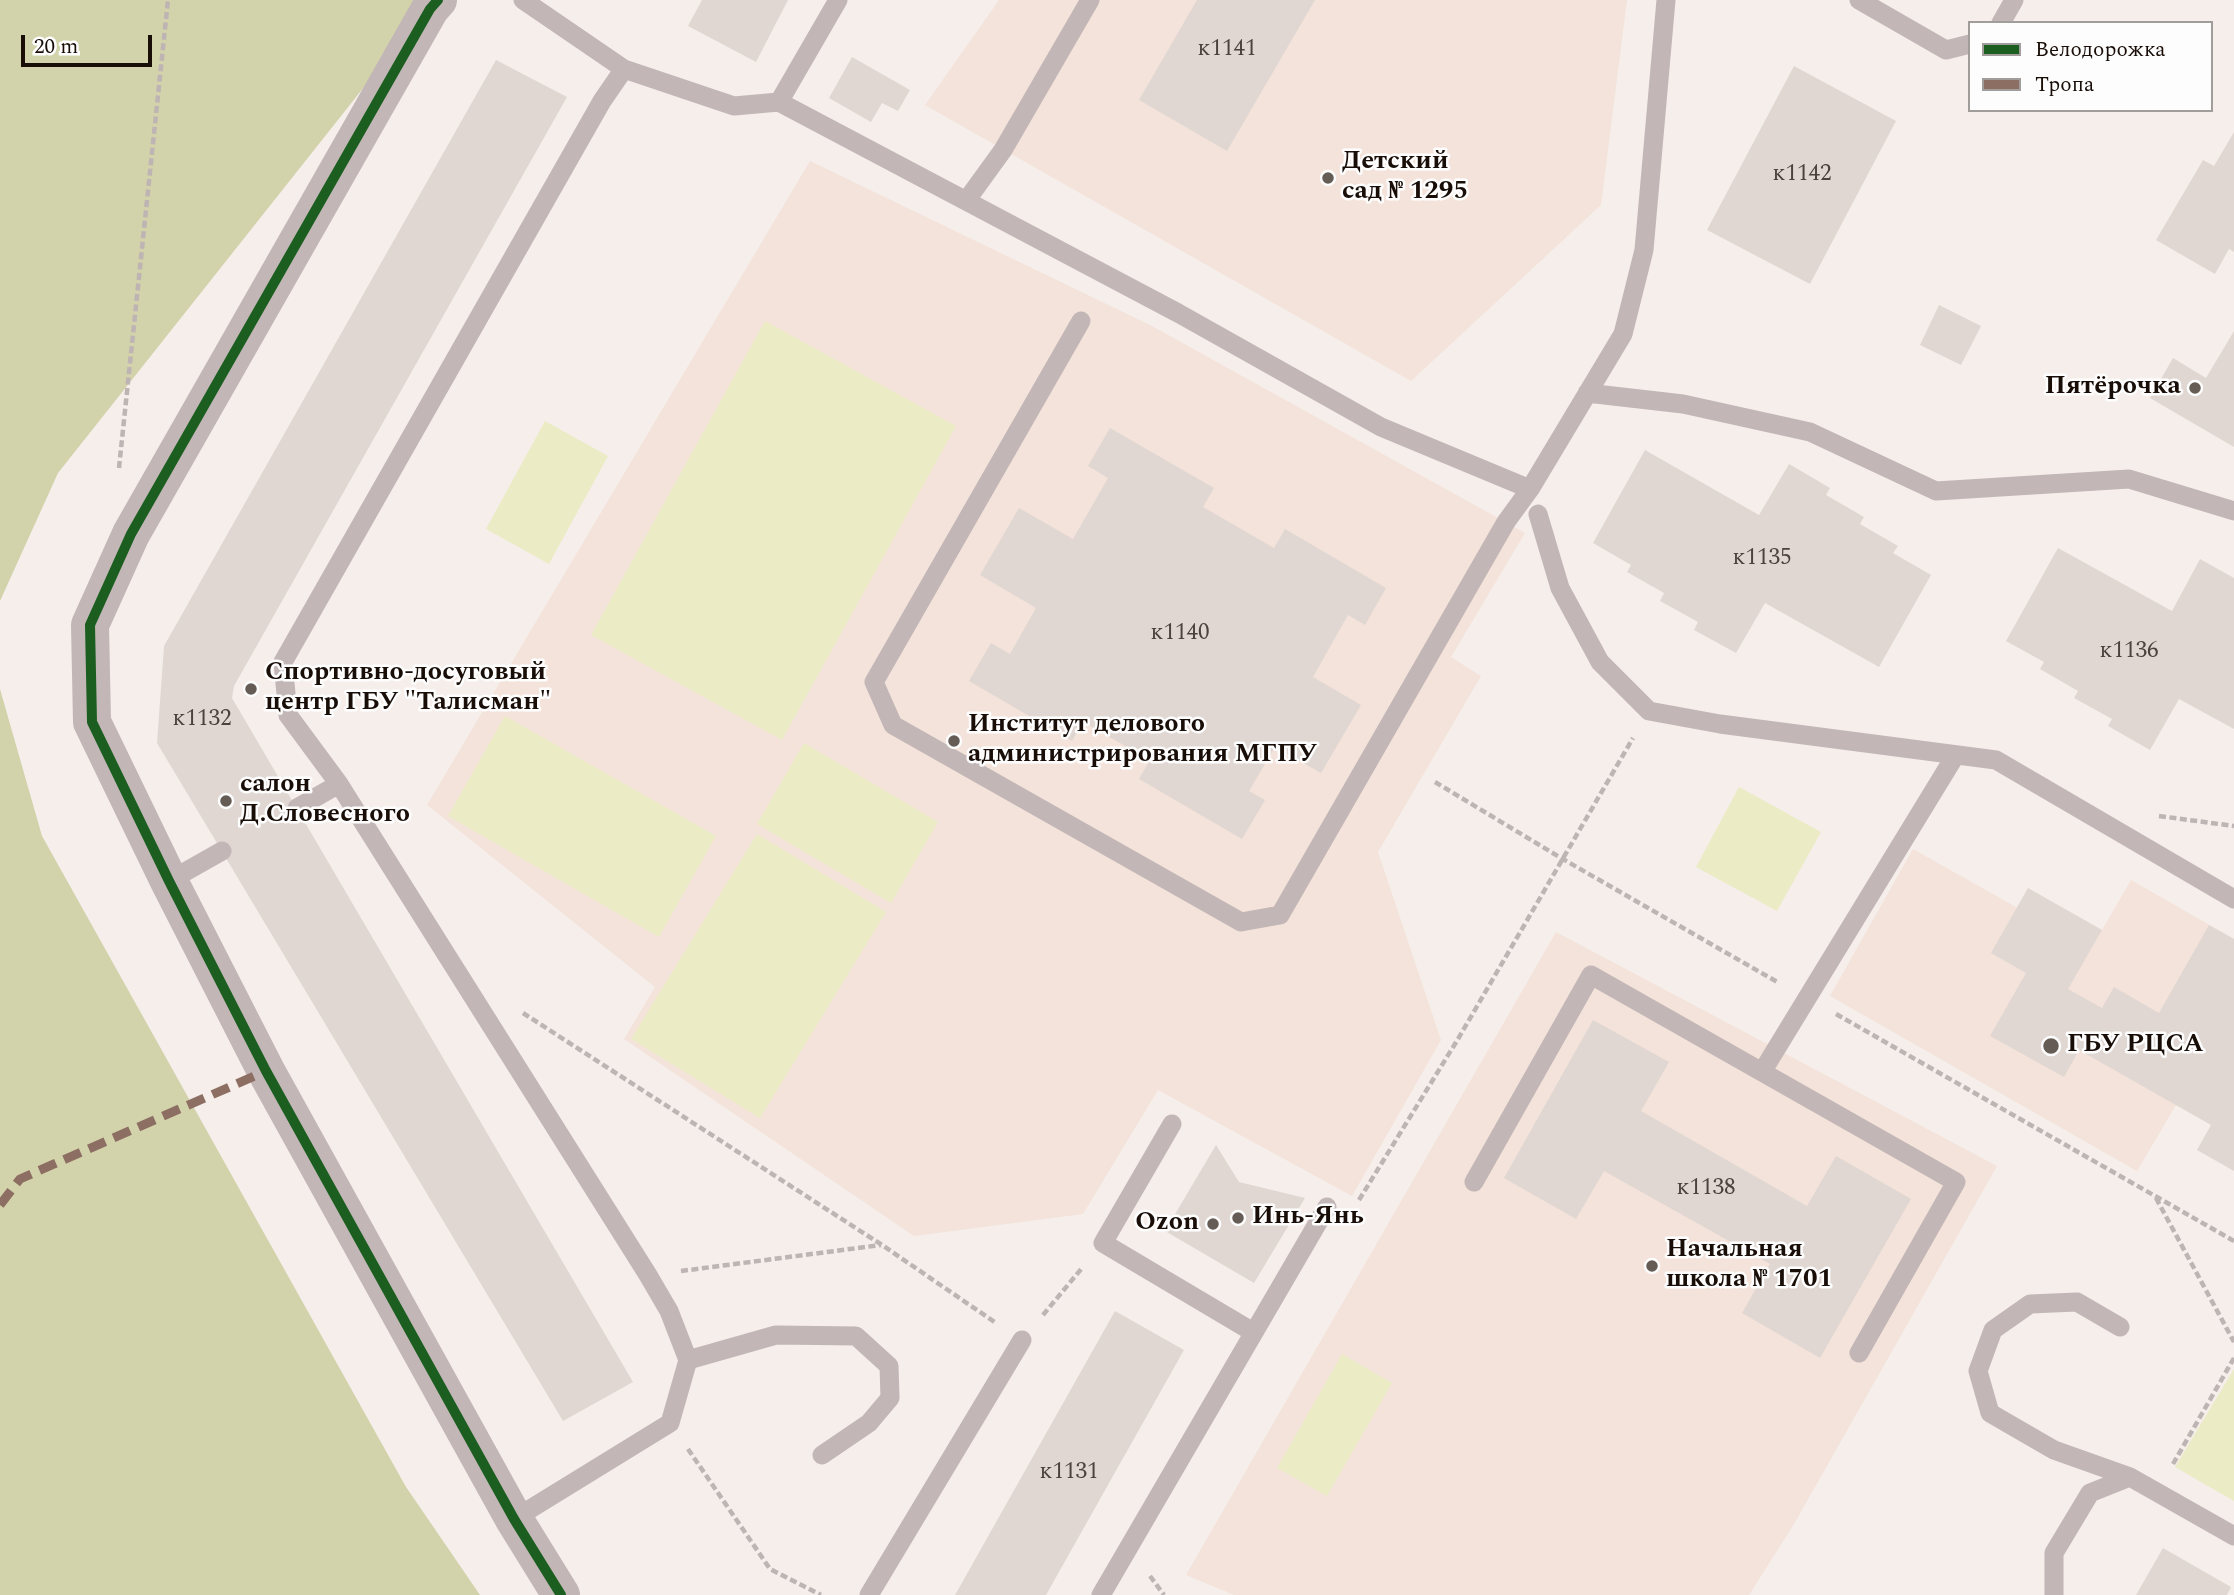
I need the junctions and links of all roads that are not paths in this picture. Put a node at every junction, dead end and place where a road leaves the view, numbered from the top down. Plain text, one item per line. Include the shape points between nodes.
1 (438, 0) edge
2 (523, 0) edge
3 (838, 0) edge
4 (1090, 0) edge
5 (1666, 0) edge
6 (1859, 0) edge
7 (2014, 0) edge
8 (2002, 21) edge
9 (1968, 44) edge
10 (624, 69) junction
11 (779, 102) junction
12 (966, 201) junction
13 (1081, 321) dead end
14 (1587, 393) junction
15 (1530, 489) junction
16 (2234, 511) edge
17 (1538, 514) dead end
18 (1955, 756) junction
19 (339, 784) junction
20 (297, 808) dead end
21 (222, 851) dead end
22 (169, 881) junction
23 (2234, 898) edge
24 (1762, 1072) junction
25 (1172, 1124) dead end
26 (1475, 1182) dead end
27 (1327, 1208) road end
28 (2120, 1326) dead end
29 (1254, 1332) junction
30 (1022, 1340) road end
31 (1859, 1353) dead end
32 (688, 1360) junction
33 (822, 1455) dead end
34 (2130, 1477) junction
35 (514, 1519) junction
36 (2234, 1536) edge
37 (561, 1595) edge
38 (869, 1595) edge
39 (1101, 1595) edge
40 (2054, 1595) edge

1 - 22 street via 131,534 90,625 92,722
2 - 10 lane
3 - 11 lane
4 - 12 lane via 1003,150
5 - 14 lane via 1644,250 1623,334
6 - 9 lane via 1946,50
7 - 8 lane
10 - 11 lane via 734,106
10 - 19 lane via 283,662 288,715
11 - 12 lane
12 - 15 lane via 1381,427
13 - 15 lane via 874,682 893,724 1241,922 1280,915 1499,534
14 - 15 lane
14 - 16 lane via 1683,404 1810,432 1936,491 2129,479
17 - 18 lane via 1560,588 1600,662 1649,711
18 - 23 lane via 1996,760
18 - 24 lane
19 - 20 lane
19 - 32 lane via 648,1275 669,1311
21 - 22 lane
22 - 35 street via 266,1071
24 - 26 lane via 1591,975
24 - 31 lane via 1956,1182
25 - 29 lane via 1103,1243
27 - 29 lane
28 - 34 lane via 2077,1302 2030,1304 1993,1330 1978,1371 1990,1413 2054,1450
29 - 39 lane
30 - 38 lane
32 - 33 lane via 776,1335 856,1336 889,1366 890,1398 869,1423
32 - 35 lane via 670,1423
34 - 36 lane
34 - 40 lane via 2090,1493 2054,1553
35 - 37 street

